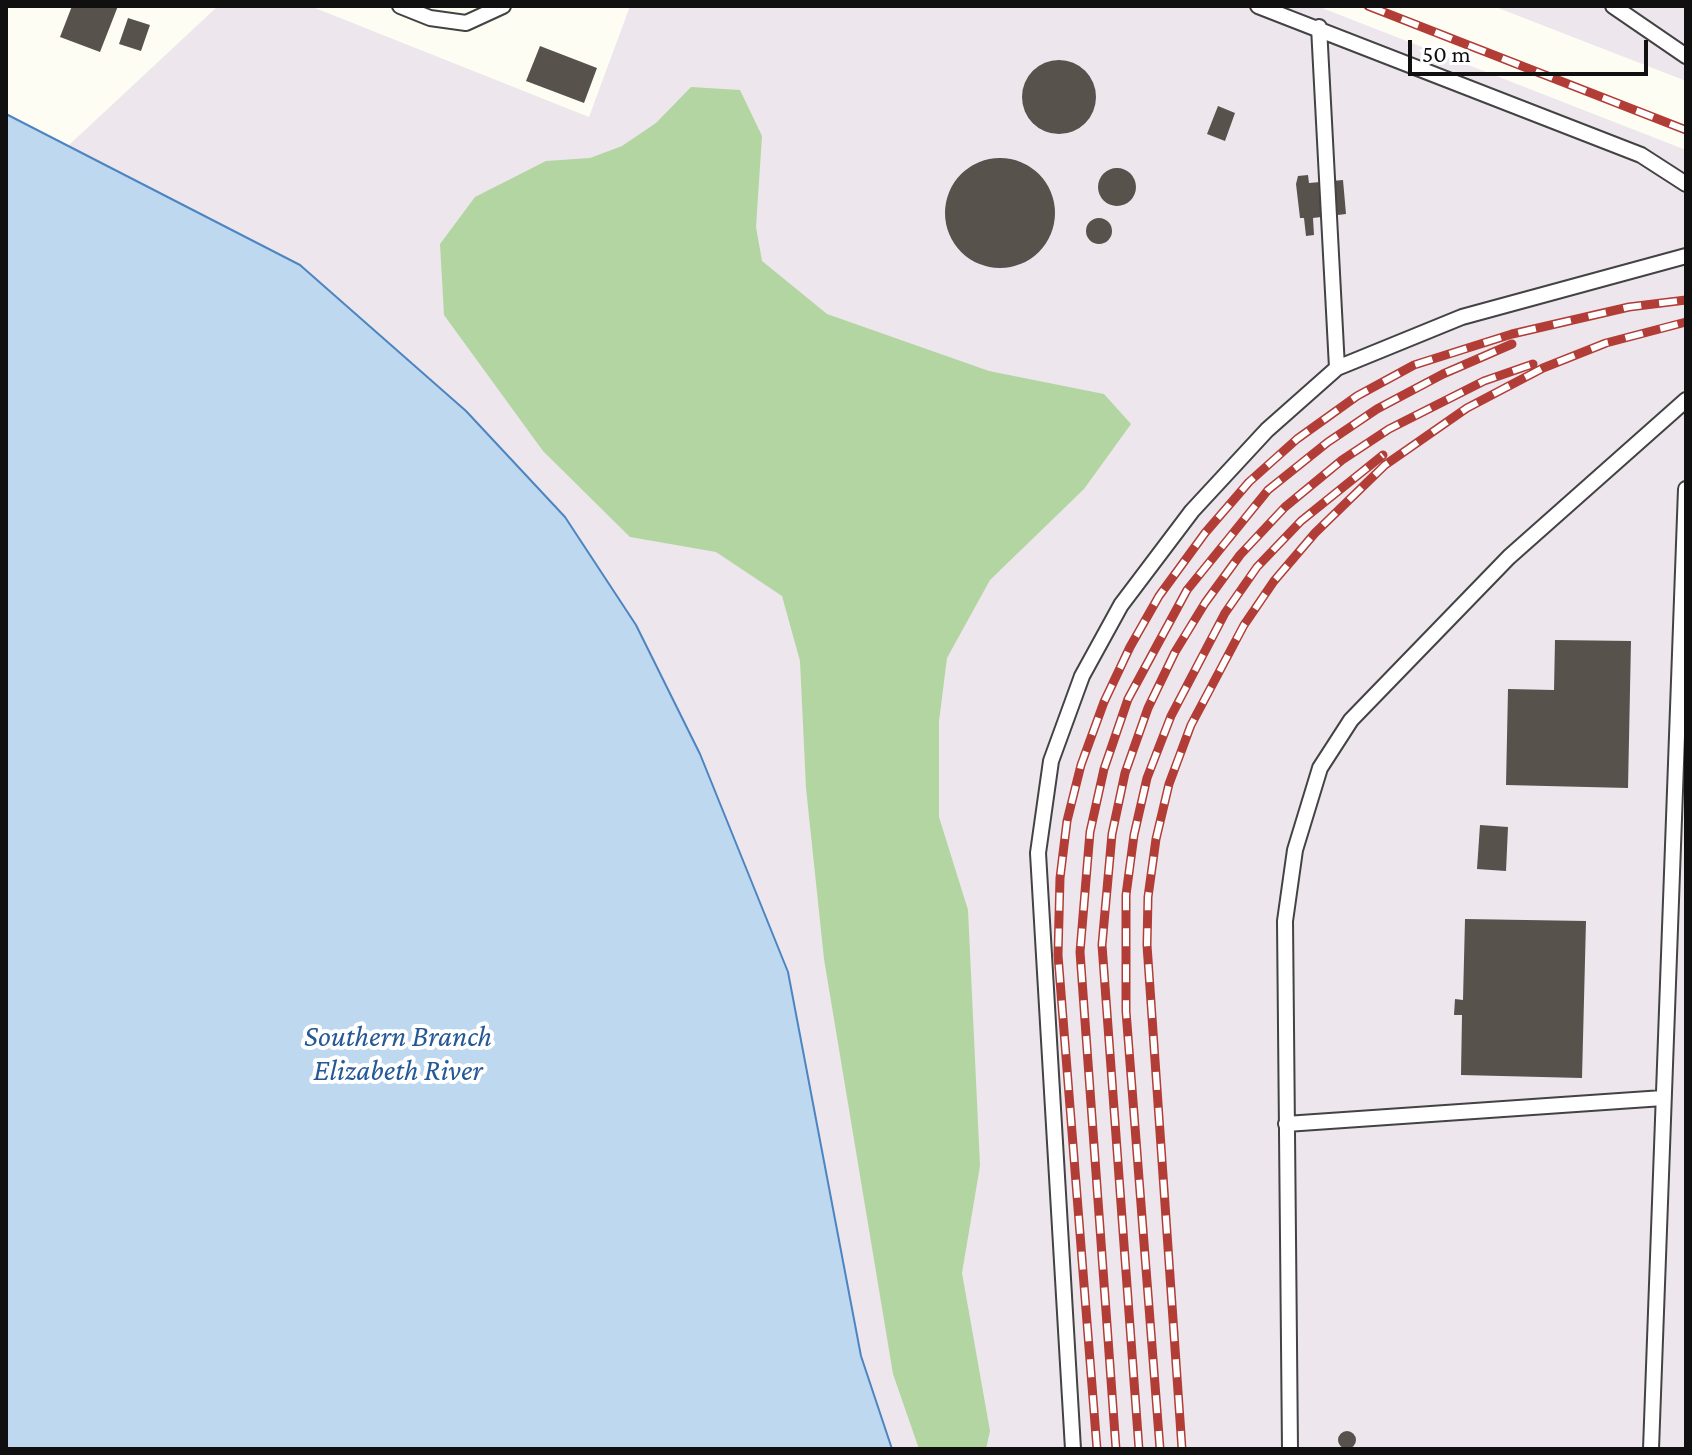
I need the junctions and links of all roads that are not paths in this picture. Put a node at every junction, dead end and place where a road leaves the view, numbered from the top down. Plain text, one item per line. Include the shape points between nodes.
1 (400, 6) edge
2 (503, 6) edge
3 (1258, 6) edge
4 (1613, 6) edge
5 (1319, 27) junction
6 (1686, 56) edge
7 (1686, 184) edge
8 (1686, 256) edge
9 (1337, 368) junction
10 (1686, 400) edge
11 (1686, 489) edge
12 (1663, 1098) junction
13 (1286, 1124) junction
14 (1073, 1449) edge
15 (1290, 1449) edge
16 (1651, 1449) edge

1 - 2 lane via 430,18 466,23
3 - 5 lane
4 - 6 lane
5 - 7 lane via 1641,155
5 - 9 lane
8 - 9 lane via 1462,317
9 - 14 lane via 1267,430 1192,511 1121,605 1082,676 1051,761 1038,853
10 - 13 lane via 1509,557 1351,720 1320,768 1295,850 1285,921
11 - 12 lane
12 - 13 lane
12 - 16 lane
13 - 15 lane

